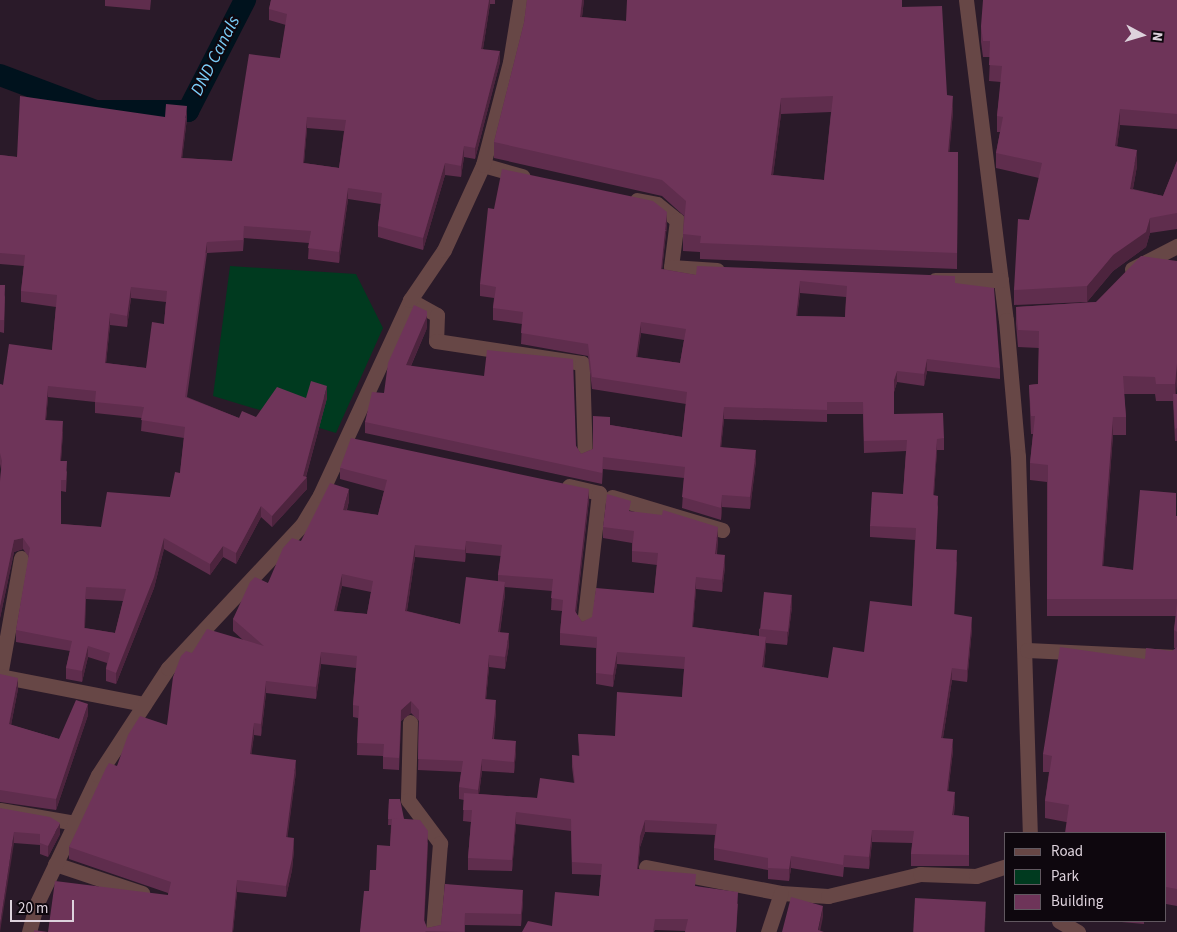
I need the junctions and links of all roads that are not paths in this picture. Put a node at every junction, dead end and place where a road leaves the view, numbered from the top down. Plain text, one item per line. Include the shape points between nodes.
1 (520, 0) edge
2 (966, 0) edge
3 (483, 165) junction
4 (537, 180) edge
5 (620, 197) edge
6 (1177, 246) edge
7 (731, 271) edge
8 (1119, 278) edge
9 (914, 279) edge
10 (1001, 280) junction
11 (410, 300) junction
12 (1025, 314) edge
13 (1005, 315) junction
14 (347, 439) junction
15 (366, 443) edge
16 (584, 457) edge
17 (551, 482) edge
18 (599, 493) junction
19 (722, 530) dead end
20 (21, 558) dead end
21 (584, 624) edge
22 (4, 637) edge
23 (1027, 650) junction
24 (1177, 657) edge
25 (144, 704) junction
26 (410, 722) dead end
27 (0, 810) edge
28 (75, 823) junction
29 (1030, 832) edge
30 (55, 864) junction
31 (646, 867) dead end
32 (1004, 867) edge
33 (142, 893) edge
34 (781, 893) junction
35 (1061, 922) edge
36 (29, 932) edge
37 (433, 932) edge
38 (768, 932) edge
39 (1078, 932) edge

1 - 3 street via 510,62
2 - 10 street
3 - 4 street
3 - 11 street via 444,250
5 - 7 street via 657,204 677,220 671,267
6 - 8 street via 1145,258
9 - 10 street
10 - 13 street
11 - 14 street
11 - 16 street via 437,315 436,341 582,363
12 - 13 street
13 - 23 street
14 - 15 street
14 - 25 street via 302,524 168,668
17 - 18 street
18 - 19 street
18 - 21 street
20 - 22 street
22 - 25 street via 0,676
23 - 24 street
23 - 29 street
25 - 28 street via 98,774
26 - 37 street via 408,800 440,843
27 - 28 street
28 - 30 street
30 - 33 street
30 - 36 street
31 - 34 street
32 - 34 street via 976,876 920,874 828,896
34 - 38 street
35 - 39 street

